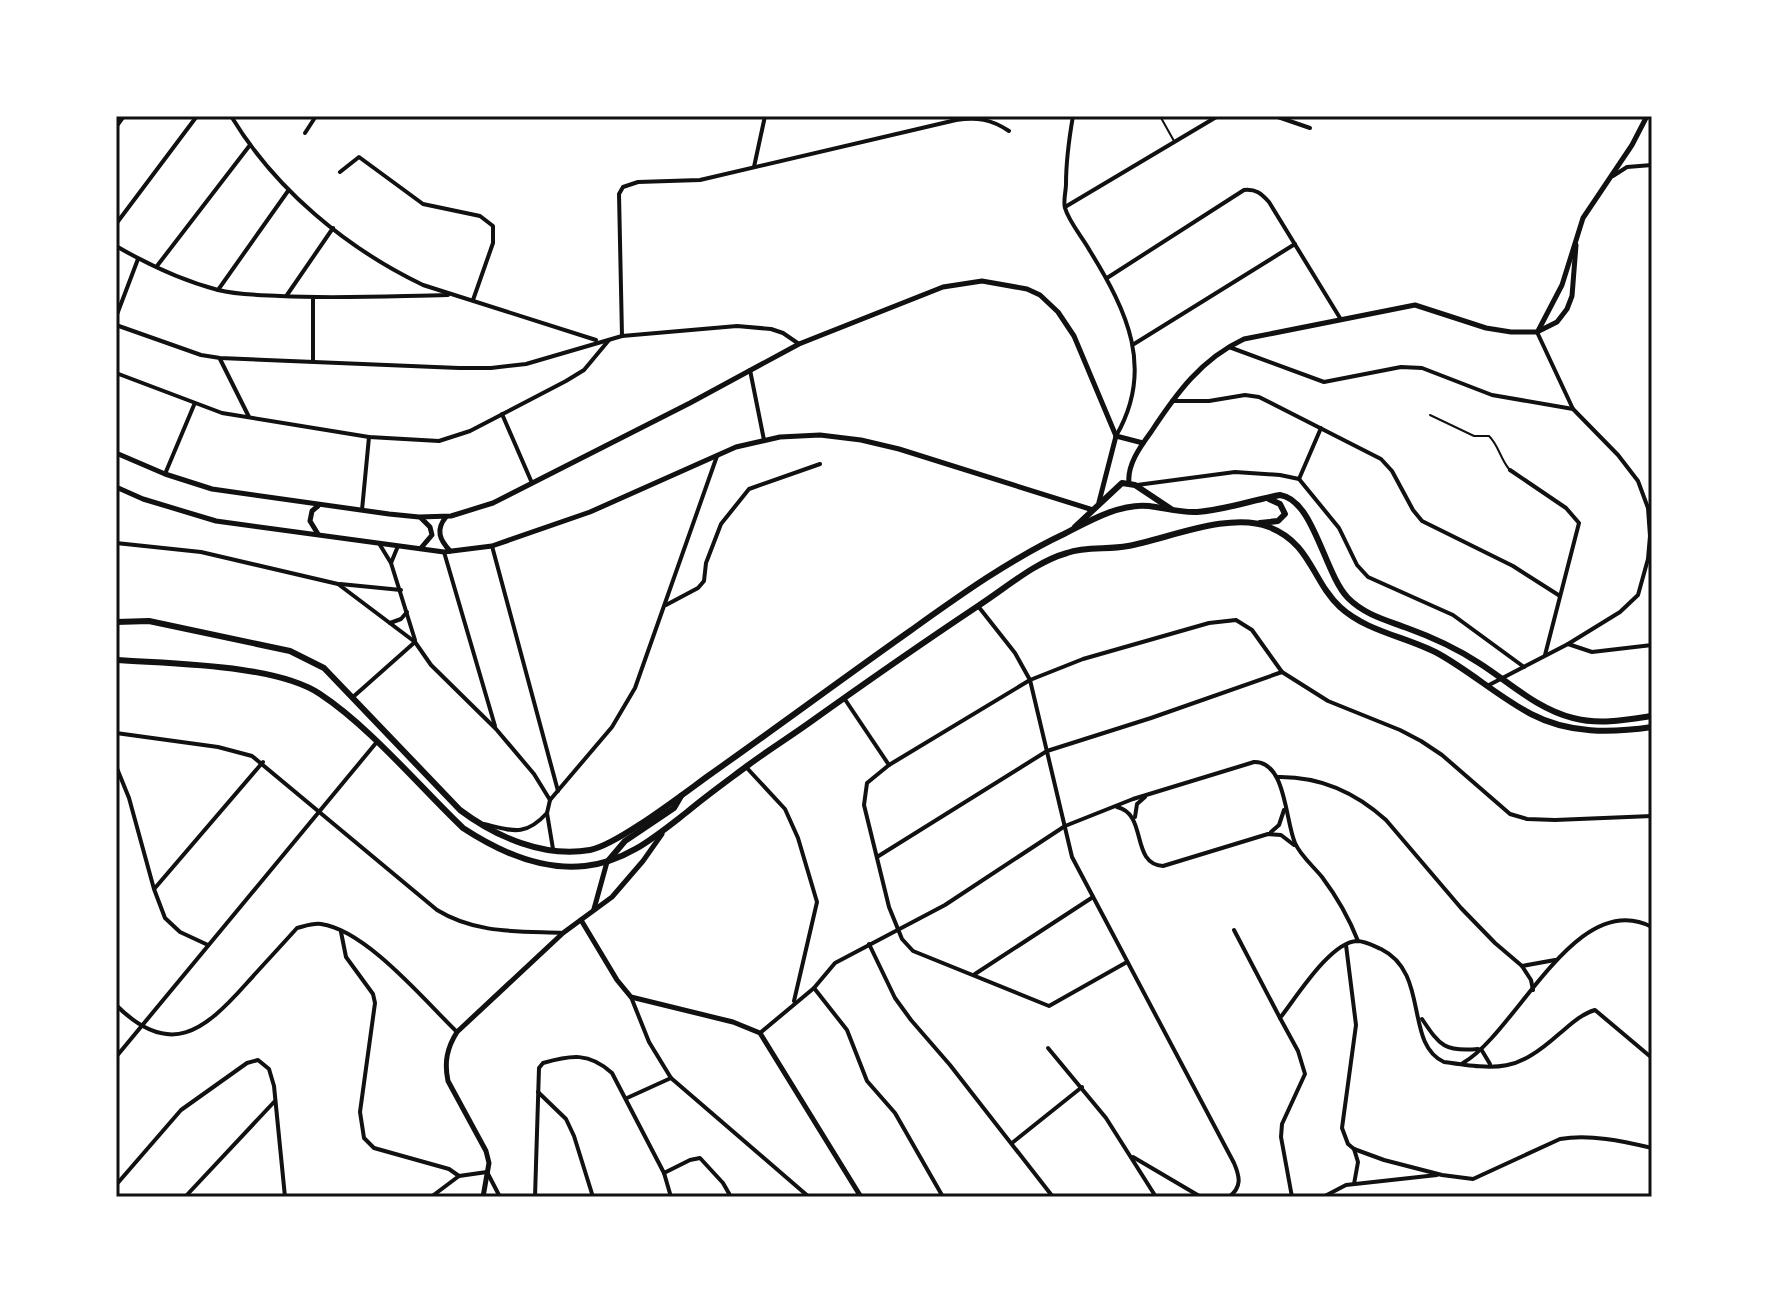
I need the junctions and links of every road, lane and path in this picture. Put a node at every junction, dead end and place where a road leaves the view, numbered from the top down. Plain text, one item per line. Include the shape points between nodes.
1 (124, 116) edge
2 (197, 116) edge
3 (231, 116) edge
4 (316, 116) edge
5 (765, 116) edge
6 (1073, 116) edge
7 (1160, 116) edge
8 (1218, 116) edge
9 (1275, 116) edge
10 (1647, 116) edge
11 (116, 127) edge
12 (1310, 128) dead end
13 (1009, 131) dead end
14 (305, 133) dead end
15 (1175, 142) junction
16 (250, 145) junction
17 (1652, 165) edge
18 (754, 167) junction
19 (340, 172) dead end
20 (1607, 180) junction
21 (288, 191) junction
22 (1065, 208) junction
23 (116, 224) edge
24 (333, 228) junction
25 (1295, 244) junction
26 (1576, 245) junction
27 (116, 246) edge
28 (138, 258) junction
29 (157, 266) junction
30 (1107, 278) junction
31 (218, 290) junction
32 (453, 295) junction
33 (286, 297) junction
34 (313, 297) junction
35 (473, 300) junction
36 (116, 317) edge
37 (1340, 318) junction
38 (116, 325) edge
39 (1539, 331) junction
40 (622, 336) junction
41 (609, 339) junction
42 (598, 341) junction
43 (799, 344) junction
44 (1134, 344) junction
45 (1227, 346) junction
46 (220, 358) junction
47 (313, 361) junction
48 (750, 370) junction
49 (116, 373) edge
50 (1170, 401) junction
51 (194, 405) junction
52 (1573, 409) junction
53 (502, 414) junction
54 (1430, 415) dead end
55 (249, 417) junction
56 (1321, 428) junction
57 (1116, 436) junction
58 (369, 437) junction
59 (764, 440) junction
60 (1143, 443) junction
61 (116, 453) edge
62 (717, 456) junction
63 (820, 464) dead end
64 (1510, 470) joint
65 (165, 474) junction
66 (1299, 479) junction
67 (532, 483) junction
68 (1132, 484) junction
69 (116, 487) edge
70 (1261, 498) junction
71 (1099, 502) junction
72 (319, 505) junction
73 (362, 510) junction
74 (1093, 510) junction
75 (1174, 511) junction
76 (446, 516) junction
77 (419, 517) junction
78 (1256, 523) junction
79 (1072, 530) junction
80 (318, 534) junction
81 (116, 543) edge
82 (380, 545) junction
83 (398, 546) junction
84 (492, 546) junction
85 (421, 548) junction
86 (447, 552) junction
87 (1650, 558) edge
88 (391, 563) junction
89 (338, 584) junction
90 (401, 590) junction
91 (1560, 596) junction
92 (664, 606) junction
93 (978, 606) junction
94 (407, 612) junction
95 (116, 622) edge
96 (390, 623) junction
97 (415, 642) junction
98 (1568, 644) junction
99 (1652, 645) edge
100 (1545, 655) junction
101 (116, 660) edge
102 (1524, 667) junction
103 (1282, 672) junction
104 (1502, 678) junction
105 (1030, 680) junction
106 (1488, 686) junction
107 (353, 697) junction
108 (844, 698) junction
109 (1652, 716) edge
110 (1652, 727) edge
111 (496, 729) junction
112 (116, 733) edge
113 (376, 743) junction
114 (1047, 751) junction
115 (263, 762) junction
116 (889, 765) junction
117 (116, 766) edge
118 (746, 767) junction
119 (1277, 777) junction
120 (558, 791) junction
121 (1147, 795) junction
122 (681, 796) junction
123 (550, 800) junction
124 (1285, 804) junction
125 (1114, 806) junction
126 (318, 810) junction
127 (547, 813) junction
128 (1652, 816) edge
129 (1134, 820) junction
130 (476, 822) junction
131 (1065, 826) junction
132 (662, 834) junction
133 (1268, 834) junction
134 (1296, 846) junction
135 (553, 850) junction
136 (877, 857) junction
137 (608, 861) junction
138 (154, 889) junction
139 (1093, 897) junction
140 (593, 910) junction
141 (581, 920) junction
142 (1652, 927) edge
143 (1234, 930) dead end
144 (341, 931) junction
145 (897, 931) junction
146 (563, 933) junction
147 (1358, 941) junction
148 (869, 944) junction
149 (1346, 944) junction
150 (208, 945) junction
151 (1555, 960) junction
152 (1127, 962) junction
153 (1522, 966) junction
154 (974, 975) junction
155 (814, 988) junction
156 (1533, 990) junction
157 (631, 997) junction
158 (794, 1003) junction
159 (116, 1005) edge
160 (1419, 1013) junction
161 (1280, 1018) junction
162 (142, 1027) junction
163 (457, 1032) junction
164 (760, 1033) junction
165 (1048, 1048) dead end
166 (1481, 1049) junction
167 (116, 1057) edge
168 (1652, 1058) edge
169 (1461, 1064) junction
170 (1492, 1066) junction
171 (671, 1078) junction
172 (1082, 1087) junction
173 (538, 1092) junction
174 (627, 1098) junction
175 (275, 1101) junction
176 (1012, 1143) junction
177 (1652, 1148) edge
178 (1354, 1149) junction
179 (1131, 1156) junction
180 (487, 1172) junction
181 (664, 1173) junction
182 (1442, 1175) junction
183 (459, 1176) junction
184 (1354, 1184) junction
185 (116, 1185) edge
186 (185, 1197) edge
187 (285, 1197) edge
188 (431, 1197) edge
189 (483, 1197) edge
190 (500, 1197) edge
191 (535, 1197) edge
192 (593, 1197) edge
193 (671, 1197) edge
194 (731, 1197) edge
195 (809, 1197) edge
196 (861, 1197) edge
197 (943, 1197) edge
198 (1053, 1197) edge
199 (1156, 1197) edge
200 (1201, 1197) edge
201 (1229, 1197) edge
202 (1292, 1197) edge
203 (1323, 1197) edge

1 - 11 street
2 - 23 street
3 - 16 street
4 - 14 street
5 - 18 street
6 - 22 street
7 - 15 lane
8 - 15 street
9 - 12 street
10 - 20 main road
13 - 18 street via 988,120 956,120
15 - 22 street
16 - 21 street
16 - 29 street
17 - 20 street via 1627,167
18 - 40 street via 700,180 623,187
19 - 35 street via 359,157 423,204 488,221 493,243
20 - 26 main road via 1583,218
21 - 24 street
21 - 31 street
22 - 30 street
24 - 32 street via 398,273
24 - 33 street
25 - 30 street via 1261,193 1244,190
25 - 37 street
25 - 44 street
26 - 39 main road
26 - 39 main road via 1572,296 1557,322
27 - 28 street
28 - 29 street
28 - 36 street
29 - 31 street
30 - 44 street
31 - 33 street
32 - 34 street
32 - 35 street
33 - 34 street
34 - 47 street
35 - 42 street
37 - 39 main road via 1415,305 1486,328
37 - 45 main road
38 - 46 street
39 - 52 street
40 - 41 street
40 - 43 street via 737,326 771,329
41 - 42 street
41 - 53 street via 584,370
42 - 47 street via 526,364 491,368
43 - 48 main road
43 - 57 main road via 943,287 982,281 1015,285 1040,295 1069,328
44 - 57 street via 1131,397
45 - 50 main road
45 - 52 street via 1324,382 1422,368 1492,395
46 - 47 street
46 - 55 street
48 - 59 street
48 - 67 main road
49 - 51 street
50 - 56 street via 1259,397
50 - 60 main road
51 - 55 street
51 - 65 street
52 - 87 street via 1638,481 1648,508
53 - 58 street via 439,441
53 - 67 street
54 - 64 lane via 1474,436 1489,436
55 - 58 street
56 - 66 street
56 - 91 street via 1381,459 1422,521
57 - 60 main road
57 - 71 main road
58 - 73 street
59 - 62 main road
59 - 74 main road via 820,435 861,440
60 - 68 main road via 1131,465
61 - 65 main road
62 - 84 main road via 590,512
62 - 92 street
63 - 92 street via 749,489 721,524 704,581
64 - 91 street via 1579,523
65 - 72 main road via 212,489
66 - 68 street via 1235,472
66 - 102 street via 1339,528 1368,577 1453,615
67 - 76 main road via 493,503
68 - 71 main road via 1118,485
68 - 75 main road
69 - 80 main road via 216,521
70 - 75 main road via 1194,513
70 - 78 main road via 1275,499 1285,514 1278,521
70 - 104 main road via 1288,496 1298,504 1336,583 1358,608 1450,646
71 - 74 main road
72 - 73 main road
72 - 80 main road via 310,521
73 - 77 main road
74 - 79 main road
75 - 79 main road via 1128,506
76 - 77 main road
76 - 86 main road via 439,529
77 - 85 main road via 432,535
78 - 93 main road via 1173,532 1126,547 1066,553
78 - 106 main road via 1300,547 1325,589 1349,615 1438,653
79 - 122 main road via 958,596
80 - 82 main road
81 - 89 street via 201,552
82 - 83 main road
82 - 88 street
83 - 85 main road
83 - 88 street
84 - 86 main road
84 - 120 street
85 - 86 main road
86 - 111 street
87 - 98 street via 1638,595
88 - 90 street
89 - 90 street
89 - 96 street
90 - 94 street
91 - 100 street
92 - 120 street via 626,704
93 - 105 street
93 - 108 main road
94 - 96 street
94 - 97 street
95 - 107 main road via 149,621 290,651 324,668
96 - 97 street
97 - 107 street
97 - 111 street
98 - 99 street via 1592,652
98 - 100 street
100 - 102 street
101 - 113 main road via 283,678 318,692
102 - 104 street
103 - 105 street via 1252,630 1228,619 1083,659
103 - 114 street
103 - 128 street via 1328,701 1421,741 1510,814 1555,820
104 - 106 street
104 - 109 main road via 1539,704 1575,718 1615,721
105 - 114 street
105 - 116 street
106 - 110 main road via 1553,723 1617,732
107 - 130 main road
108 - 116 street
108 - 118 main road
111 - 123 street
112 - 115 street via 218,747
113 - 126 street
113 - 137 main road via 482,841 548,866
114 - 131 street
114 - 136 street
115 - 126 street
115 - 138 street
116 - 136 street via 867,783 864,797
117 - 138 street
118 - 132 main road
118 - 158 street via 785,809 817,902
119 - 121 street via 1272,766 1254,762
119 - 124 street
119 - 153 street via 1299,776 1366,802
120 - 123 street
121 - 125 street
121 - 129 street via 1137,804
122 - 135 main road via 592,850
122 - 137 main road via 674,808 625,841
123 - 127 street
124 - 133 street via 1283,819
124 - 134 street
125 - 129 street
125 - 131 street
126 - 146 street via 457,922
126 - 150 street
127 - 130 street via 527,830
127 - 135 street
129 - 133 street via 1146,859 1156,866
130 - 135 main road via 529,846
131 - 139 street via 1072,857
131 - 145 street
132 - 137 main road
132 - 140 main road via 612,897
133 - 134 street via 1281,835
134 - 147 street via 1333,892
136 - 145 street
137 - 140 main road
138 - 150 street via 171,925
139 - 152 street
139 - 154 street
140 - 141 main road
141 - 146 main road
141 - 157 main road
142 - 151 street via 1627,919 1611,922
143 - 161 street
144 - 162 street via 323,924 297,928 208,1023 182,1033
144 - 163 street via 415,987
144 - 183 street via 346,957 375,1003 360,1112 364,1138 374,1148
145 - 148 street
145 - 154 street via 913,951
146 - 163 main road
147 - 149 street
147 - 160 street via 1401,965
148 - 155 street via 835,963
148 - 176 street via 895,998
149 - 161 street via 1326,960
149 - 178 street via 1356,1040 1342,1128
150 - 162 street
151 - 153 street
151 - 156 street
152 - 154 street via 1049,1006
152 - 201 street via 1239,1176 1238,1188
153 - 156 street
155 - 158 street
155 - 197 street via 847,1030 867,1081 895,1113
156 - 166 street
157 - 164 main road
157 - 171 street
158 - 164 street
159 - 162 street
160 - 166 street via 1445,1048
160 - 169 street via 1431,1053
161 - 202 street via 1305,1074 1282,1124
162 - 167 street
163 - 180 main road via 447,1048 446,1070 486,1151
164 - 196 main road
165 - 172 street
166 - 169 street
166 - 170 street
168 - 170 street via 1595,1010 1532,1057
169 - 170 street
171 - 174 street
171 - 195 street
172 - 176 street
172 - 179 street
173 - 174 street via 543,1063 589,1057 612,1073
173 - 191 street
173 - 192 street via 566,1119
174 - 181 street
175 - 185 street via 269,1069 258,1060 247,1063 181,1110
175 - 186 street
175 - 187 street
176 - 198 street
177 - 182 street via 1573,1137 1473,1179
178 - 182 street
178 - 184 street
179 - 199 street
179 - 200 street
180 - 183 street
180 - 189 main road
180 - 190 street
181 - 193 street
181 - 194 street via 700,1158
182 - 184 street
183 - 188 street
184 - 203 street

